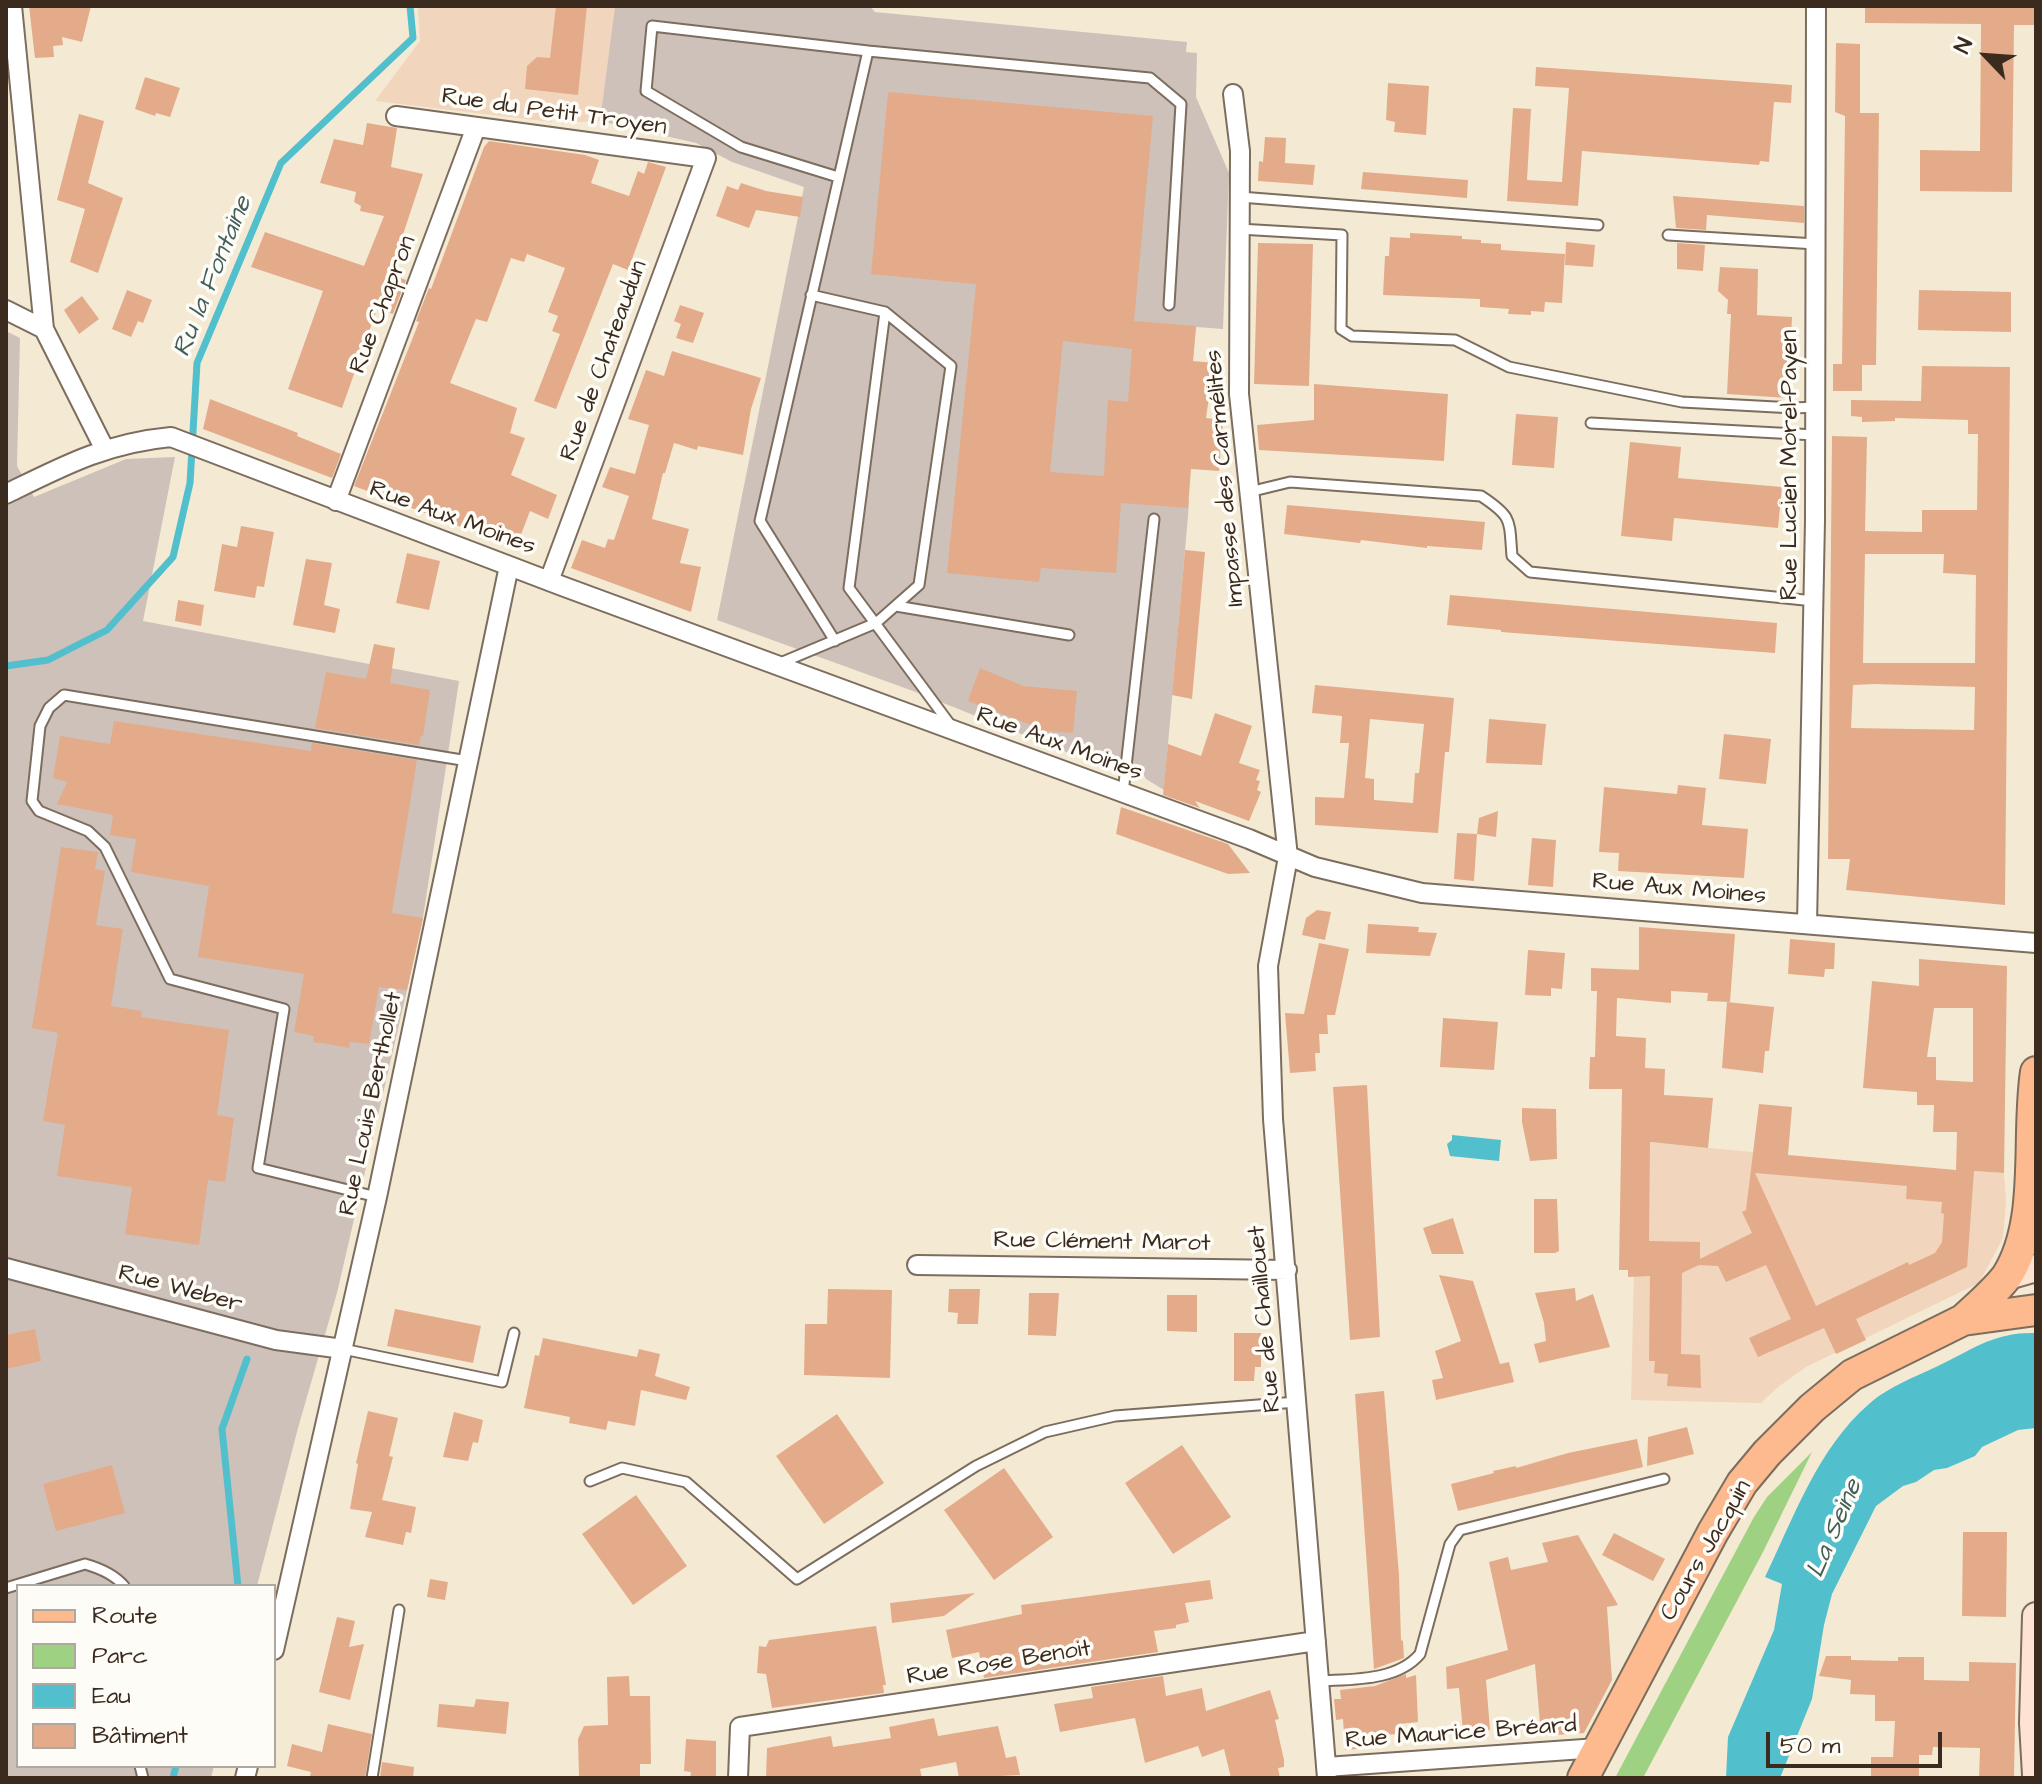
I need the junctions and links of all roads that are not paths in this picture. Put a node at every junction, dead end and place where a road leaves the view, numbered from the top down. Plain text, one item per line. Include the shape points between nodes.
1 (12, 6) edge
2 (1816, 6) edge
3 (868, 51) junction
4 (1233, 94) dead end
5 (396, 116) dead end
6 (476, 127) junction
7 (706, 158) joint
8 (838, 177) junction
9 (1240, 197) junction
10 (1598, 225) dead end
11 (1239, 229) junction
12 (1668, 235) dead end
13 (1816, 244) junction
14 (811, 295) junction
15 (1169, 305) dead end
16 (6, 310) edge
17 (885, 312) junction
18 (44, 329) junction
19 (1816, 407) junction
20 (1591, 423) dead end
21 (1816, 435) junction
22 (104, 448) junction
23 (1249, 492) junction
24 (6, 494) edge
25 (336, 501) junction
26 (1154, 519) dead end
27 (509, 566) junction
28 (549, 581) junction
29 (1814, 601) junction
30 (896, 606) junction
31 (876, 623) junction
32 (1069, 635) dead end
33 (835, 641) junction
34 (775, 666) junction
35 (957, 733) junction
36 (468, 761) junction
37 (1123, 793) junction
38 (1288, 857) junction
39 (1807, 924) junction
40 (2036, 943) edge
41 (2036, 1072) edge
42 (385, 1198) junction
43 (917, 1265) dead end
44 (6, 1268) edge
45 (1287, 1270) junction
46 (2022, 1272) edge
47 (2036, 1310) edge
48 (1963, 1320) junction
49 (514, 1333) dead end
50 (343, 1349) junction
51 (1297, 1402) junction
52 (1664, 1479) dead end
53 (590, 1481) dead end
54 (19, 1584) edge
55 (122, 1584) edge
56 (399, 1610) dead end
57 (2036, 1616) edge
58 (276, 1641) edge
59 (1316, 1641) junction
60 (1321, 1681) junction
61 (1598, 1748) junction
62 (1327, 1773) edge
63 (2036, 1775) edge
64 (372, 1778) edge
65 (738, 1778) edge
66 (1583, 1778) edge

1 - 18 street
2 - 13 street, Rue Lucien Morel-Payen
3 - 8 lane
3 - 8 lane via 652,26 646,91 741,147
3 - 15 lane via 1150,78 1160,86 1181,104
4 - 9 street, Impasse des Carmélites
5 - 6 street, Rue du Petit Troyen
6 - 7 street, Rue du Petit Troyen
6 - 25 street, Rue Chapron
7 - 28 street, Rue de Chateaudun
8 - 14 lane
9 - 10 lane
9 - 11 street, Impasse des Carmélites
11 - 19 lane via 1342,235 1341,329 1352,336 1455,340 1509,367 1682,402
11 - 23 street, Impasse des Carmélites via 1239,394
12 - 13 lane
13 - 19 street, Rue Lucien Morel-Payen
14 - 17 lane
14 - 33 lane via 760,521
16 - 18 street
17 - 30 lane via 951,366 919,585
17 - 31 lane via 849,588
18 - 22 street
19 - 21 street, Rue Lucien Morel-Payen
20 - 21 lane
21 - 29 street, Rue Lucien Morel-Payen
22 - 24 street, Rue Aux Moines
22 - 25 street, Rue Aux Moines via 171,437
23 - 29 lane via 1290,482 1481,496 1509,518 1512,556 1530,572
23 - 38 street, Impasse des Carmélites
25 - 27 street, Rue Aux Moines
26 - 37 lane
27 - 28 street, Rue Aux Moines
27 - 36 street, Rue Louis Berthollet
28 - 34 street, Rue Aux Moines
29 - 39 street, Rue Lucien Morel-Payen
30 - 31 lane
30 - 32 lane
31 - 33 lane
31 - 35 lane
33 - 34 lane
34 - 35 street, Rue Aux Moines
35 - 37 street, Rue Aux Moines
36 - 42 street, Rue Louis Berthollet
36 - 42 lane via 64,695 40,726 32,801 39,811 88,831 105,847 170,979 284,1009 258,1168
37 - 38 street, Rue Aux Moines
38 - 39 street, Rue Aux Moines via 1422,893
38 - 45 street, Rue de Chaillouet via 1268,966 1273,1119
39 - 40 street, Rue Aux Moines
41 - 46 main road, Cours Jacquin via 2032,1210
42 - 50 street, Rue Louis Berthollet
43 - 45 street, Rue Clément Marot
44 - 50 street, Rue Weber via 276,1340
45 - 51 street, Rue de Chaillouet
46 - 48 main road, Cours Jacquin
47 - 48 main road, Cours Jacquin
48 - 61 main road, Cours Jacquin via 1852,1375 1767,1453 1713,1532
49 - 50 lane via 502,1382
50 - 58 street, Rue Louis Berthollet
51 - 53 lane via 1115,1416 1045,1432 976,1466 797,1579 686,1482 622,1468
51 - 59 street, Rue de Chaillouet
52 - 60 lane via 1460,1530 1450,1544 1420,1654 1410,1665 1376,1677
54 - 55 lane via 85,1564
56 - 64 lane
57 - 63 main road
59 - 60 street, Rue de Chaillouet
59 - 65 street, Rue Rose Benoit via 740,1727
60 - 62 street, Rue de Chaillouet
61 - 62 street, Rue Maurice Bréard
61 - 66 main road, Cours Jacquin

